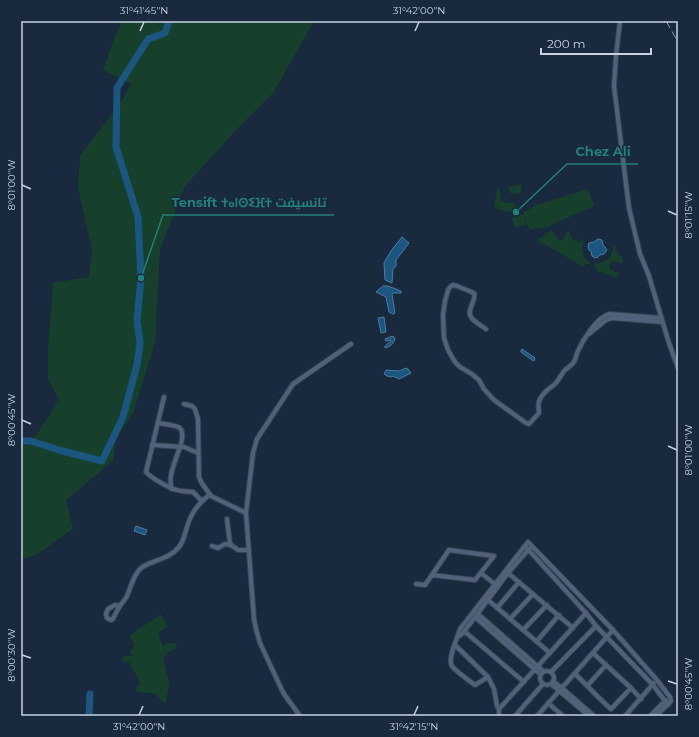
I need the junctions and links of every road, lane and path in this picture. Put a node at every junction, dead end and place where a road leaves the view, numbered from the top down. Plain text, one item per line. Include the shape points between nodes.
1 (620, 21) edge
2 (662, 320) junction
3 (486, 329) dead end
4 (351, 344) dead end
5 (678, 368) edge
6 (164, 397) dead end
7 (184, 404) dead end
8 (158, 423) junction
9 (152, 445) junction
10 (181, 446) junction
11 (198, 453) junction
12 (172, 489) junction
13 (209, 494) junction
14 (202, 501) junction
15 (246, 514) junction
16 (227, 519) dead end
17 (231, 545) junction
18 (532, 545) junction
19 (212, 546) dead end
20 (525, 546) junction
21 (528, 549) junction
22 (249, 550) junction
23 (554, 569) junction
24 (481, 573) junction
25 (508, 573) junction
26 (550, 573) junction
27 (432, 575) junction
28 (565, 580) junction
29 (519, 582) junction
30 (416, 584) dead end
31 (560, 585) junction
32 (496, 586) junction
33 (577, 593) junction
34 (533, 594) junction
35 (571, 597) junction
36 (488, 600) junction
37 (588, 604) junction
38 (547, 605) junction
39 (119, 606) dead end
40 (497, 608) junction
41 (585, 611) junction
42 (476, 616) junction
43 (559, 616) junction
44 (600, 616) junction
45 (510, 619) junction
46 (594, 624) junction
47 (573, 628) junction
48 (523, 630) junction
49 (613, 630) junction
50 (464, 631) junction
51 (459, 636) junction
52 (607, 638) junction
53 (537, 641) junction
54 (624, 643) junction
55 (455, 645) junction
56 (618, 649) junction
57 (550, 653) junction
58 (593, 653) junction
59 (635, 655) junction
60 (630, 661) junction
61 (606, 665) junction
62 (645, 667) junction
63 (536, 668) junction
64 (542, 672) junction
65 (551, 672) junction
66 (640, 672) junction
67 (575, 674) junction
68 (488, 677) junction
69 (657, 680) junction
70 (524, 682) junction
71 (552, 683) junction
72 (543, 684) junction
73 (588, 685) junction
74 (653, 685) junction
75 (630, 688) junction
76 (561, 689) junction
77 (640, 699) junction
78 (548, 703) junction
79 (667, 703) junction
80 (499, 709) junction
81 (561, 715) edge
82 (300, 716) edge
83 (499, 716) edge
84 (515, 716) edge
85 (537, 716) edge
86 (589, 716) edge
87 (594, 716) edge
88 (625, 716) edge
89 (650, 716) edge
90 (656, 716) edge

1 - 2 street via 614,86 630,214
2 - 3 street via 612,318 597,325 580,346 573,363 565,369 557,382 542,394 538,404 539,413 529,424 494,400 479,380 460,367 448,350 442,315 450,287 455,285 474,293 470,313 473,319
2 - 5 street
4 - 15 street via 293,384 257,440 253,453
6 - 8 street
7 - 11 street via 196,410
8 - 9 street
8 - 10 street via 180,429
9 - 10 street
9 - 12 street via 146,472
10 - 11 street
10 - 12 street via 171,473
11 - 13 street via 200,480
12 - 14 street via 192,492
13 - 14 street
13 - 15 street
14 - 39 street via 191,516 177,550 140,570
15 - 22 street
16 - 17 street
17 - 19 street via 225,544 218,548
17 - 22 street via 238,550
18 - 20 street via 528,542
18 - 21 street
18 - 23 street
20 - 21 street
20 - 32 street
21 - 25 street
21 - 26 street
22 - 82 street via 254,619 260,643 284,694
23 - 26 street
23 - 28 street
24 - 27 street via 475,580
24 - 27 street via 494,556 449,550
24 - 32 street
25 - 29 street
25 - 32 street
26 - 31 street
27 - 30 street via 425,585
28 - 31 street
28 - 33 street
29 - 34 street
29 - 40 street
31 - 35 street
32 - 36 street
32 - 51 street via 460,629
33 - 35 street
33 - 37 street
34 - 38 street
34 - 45 street
35 - 41 street
36 - 40 street
36 - 42 street
37 - 41 street
37 - 44 street
38 - 43 street
38 - 48 street
40 - 45 street
41 - 46 street
41 - 47 street
42 - 50 street
42 - 63 street
43 - 47 street
43 - 53 street
44 - 46 street
44 - 49 street
45 - 48 street
46 - 52 street
46 - 65 street
47 - 57 street
48 - 53 street
49 - 52 street
49 - 54 street
50 - 51 street
50 - 70 street
51 - 55 street
52 - 56 street
52 - 58 street
53 - 57 street
54 - 56 street
54 - 59 street
55 - 68 street
55 - 68 street via 450,660 452,666 475,685
56 - 60 street
57 - 63 street
58 - 61 street
58 - 67 street
59 - 60 street
59 - 62 street
60 - 66 street
61 - 73 street
61 - 75 street
62 - 66 street
62 - 69 street
63 - 64 street
63 - 70 street
64 - 65 street
64 - 72 street via 539,678
65 - 71 street via 554,676
66 - 74 street
67 - 73 street
67 - 76 street
68 - 80 street
69 - 74 street
69 - 79 street via 670,697
70 - 80 street
71 - 72 street
71 - 76 street
72 - 84 street
73 - 75 street via 611,709
74 - 77 street
74 - 79 street
75 - 77 street
76 - 78 street
76 - 86 street
76 - 87 street
77 - 88 street
78 - 81 street
78 - 85 street
79 - 89 street
79 - 90 street
80 - 83 street

